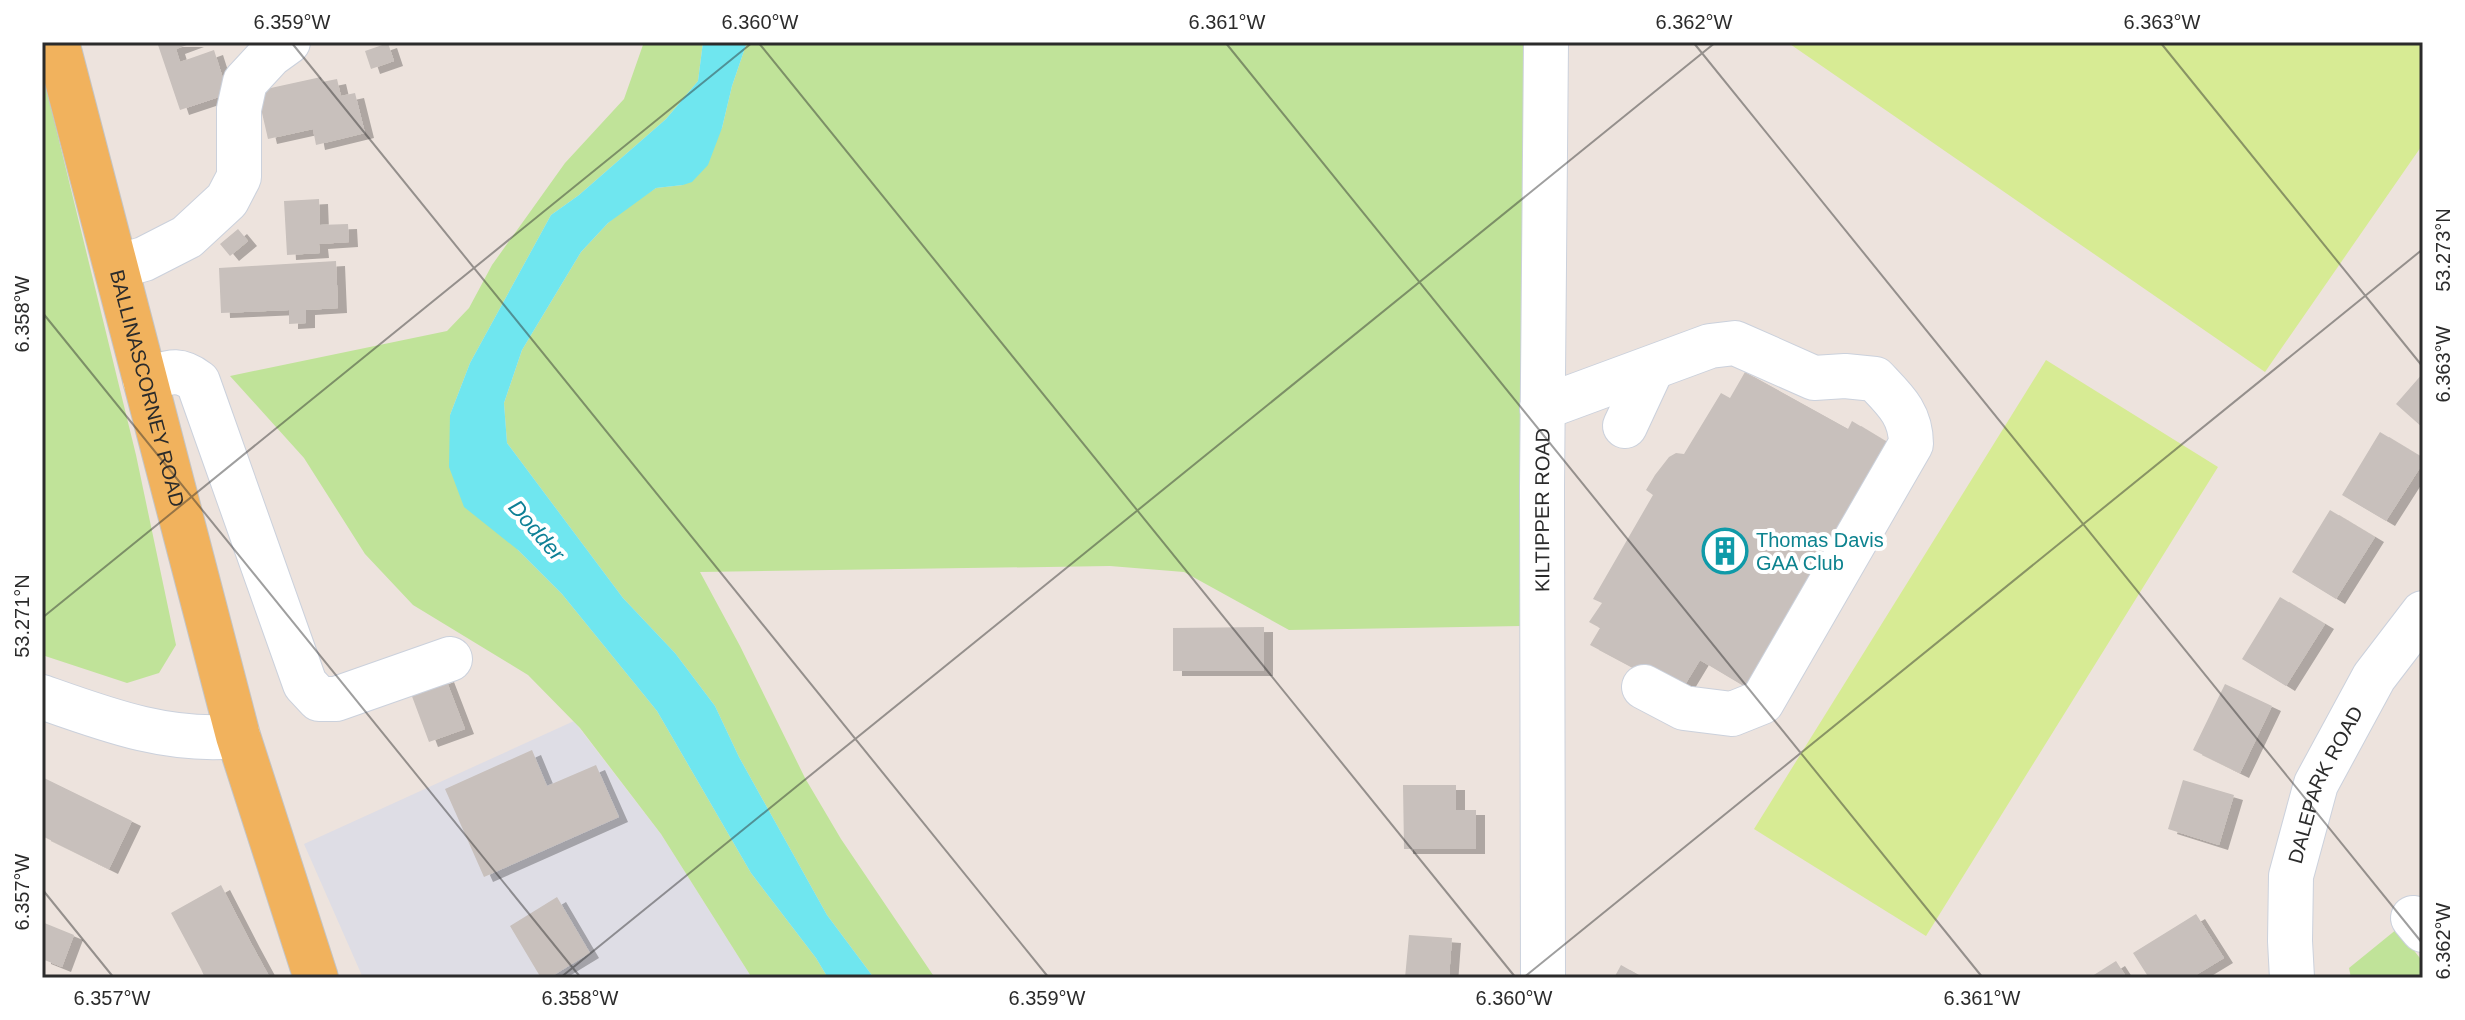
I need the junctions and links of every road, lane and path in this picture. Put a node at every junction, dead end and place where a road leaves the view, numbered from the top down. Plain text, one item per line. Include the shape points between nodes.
1 (57, 42) edge
2 (288, 42) edge
3 (1546, 42) edge
4 (116, 267) junction
5 (1652, 368) junction
6 (145, 380) junction
7 (1542, 408) junction
8 (1625, 426) dead end
9 (2423, 613) edge
10 (450, 659) dead end
11 (1644, 687) dead end
12 (42, 697) edge
13 (238, 736) junction
14 (316, 978) edge
15 (1543, 978) edge
16 (2292, 978) edge

1 - 4 main road, BALLINASCORNEY ROAD
2 - 4 street via 245,82 239,109 239,177 227,200 187,237
3 - 7 street, KILTIPPER ROAD
4 - 6 main road, BALLINASCORNEY ROAD
5 - 7 street
5 - 8 street
5 - 11 street via 1710,346 1735,343 1814,378 1875,379 1911,426 1911,444 1762,702 1732,714 1684,708
6 - 10 street via 173,372 198,382 305,684 319,699 336,699
6 - 13 main road, BALLINASCORNEY ROAD
7 - 15 street, KILTIPPER ROAD
9 - 16 street, DALEPARK ROAD via 2374,677 2316,784 2291,876
12 - 13 street via 165,734
13 - 14 main road, BALLINASCORNEY ROAD

